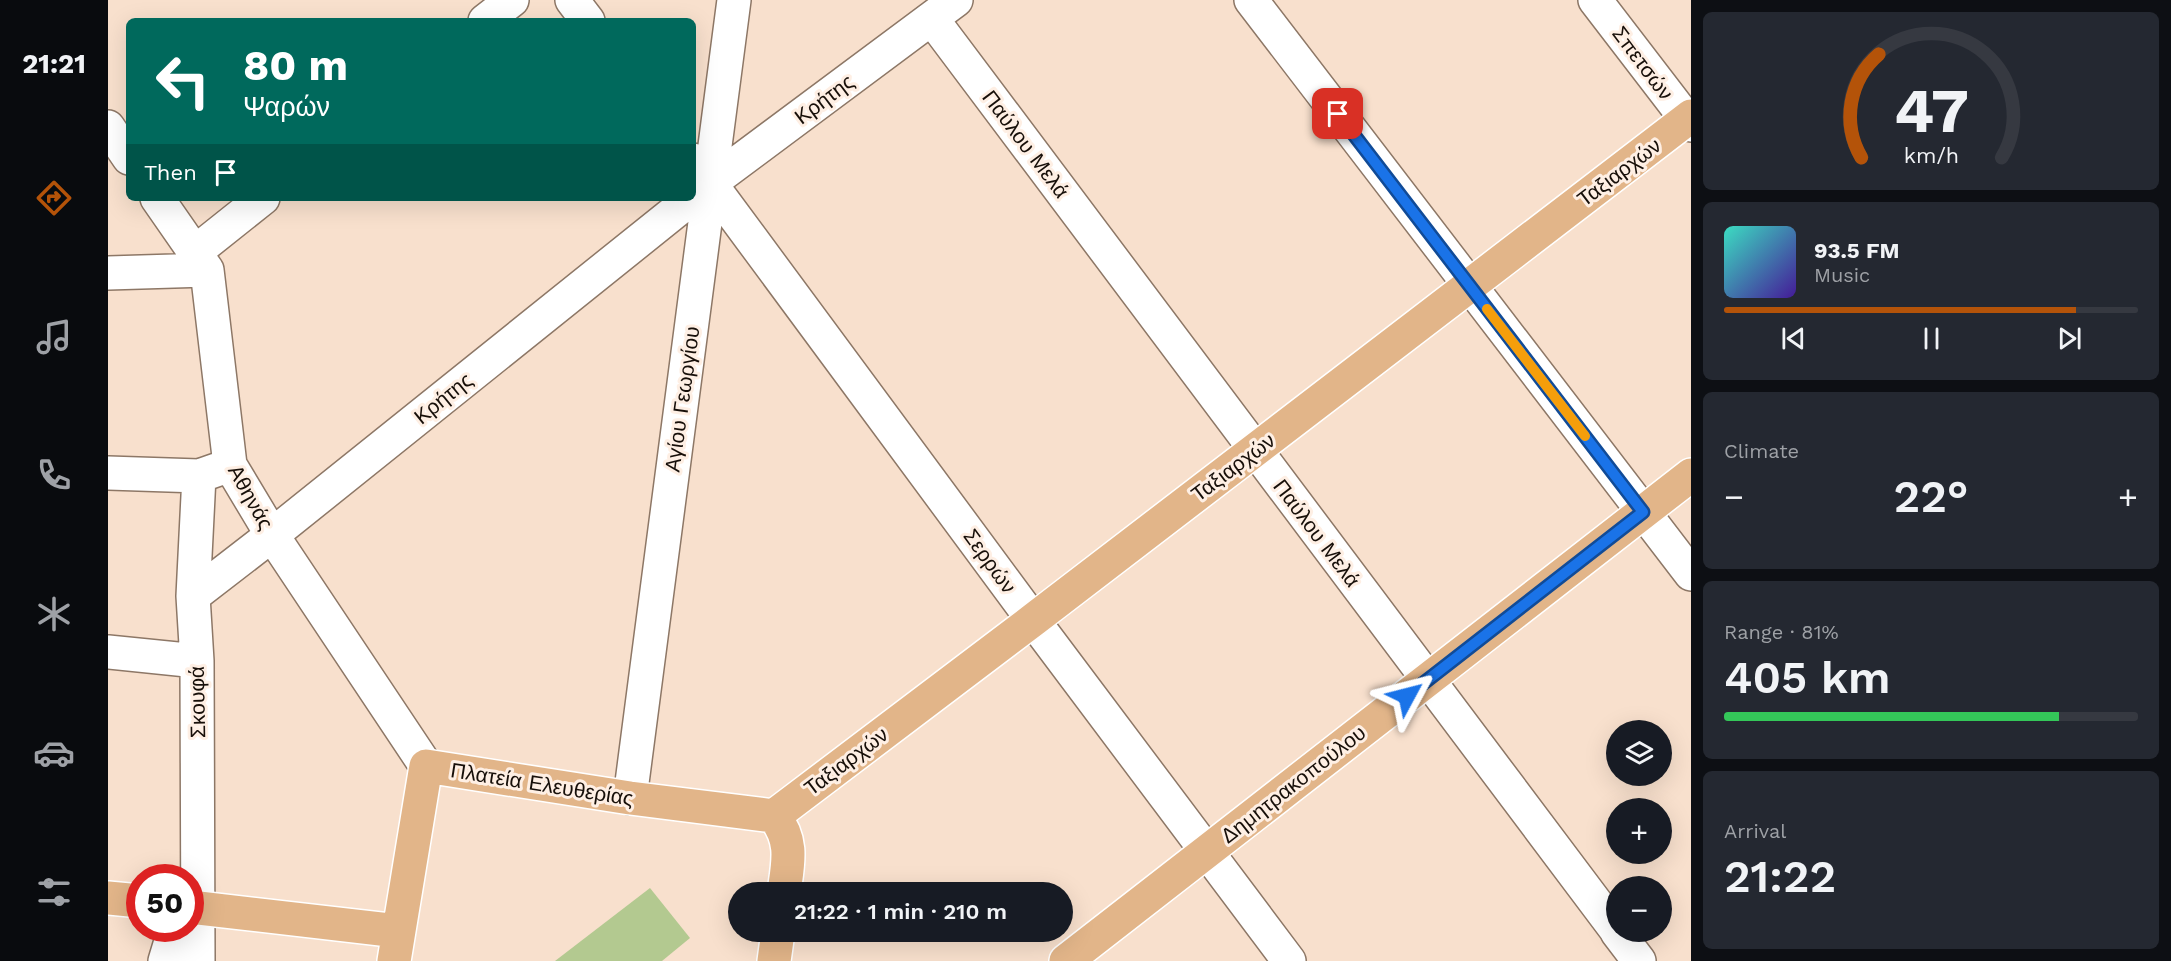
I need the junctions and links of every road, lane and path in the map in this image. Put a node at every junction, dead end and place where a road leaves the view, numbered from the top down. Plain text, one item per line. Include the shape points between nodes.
1 (512, 0) edge
2 (572, 0) edge
3 (734, 0) edge
4 (1251, 0) edge
5 (1595, 0) edge
6 (944, 10) edge
7 (489, 18) edge
8 (586, 18) edge
9 (1690, 120) edge
10 (108, 127) edge
11 (126, 154) edge
12 (697, 184) edge
13 (159, 201) edge
14 (260, 201) edge
15 (676, 201) edge
16 (695, 201) edge
17 (201, 261) junction
18 (108, 273) edge
19 (1470, 286) junction
20 (1256, 450) junction
21 (230, 465) junction
22 (108, 473) edge
23 (1691, 475) edge
24 (199, 476) junction
25 (1643, 512) junction
26 (273, 535) junction
27 (1691, 574) edge
28 (193, 596) junction
29 (1033, 620) junction
30 (108, 652) edge
31 (196, 661) junction
32 (1427, 680) junction
33 (426, 766) junction
34 (630, 798) junction
35 (774, 816) junction
36 (1207, 851) junction
37 (190, 864) edge
38 (784, 882) edge
39 (108, 898) edge
40 (126, 900) edge
41 (1606, 916) edge
42 (204, 917) edge
43 (174, 942) edge
44 (194, 942) edge
45 (777, 942) edge
46 (1625, 942) edge
47 (396, 946) edge
48 (165, 961) edge
49 (198, 961) edge
50 (774, 961) edge
51 (1066, 961) edge
52 (1289, 961) edge
53 (1640, 961) edge

1 - 7 street
2 - 8 street
3 - 12 street, Αγίου Γεωργίου
4 - 19 street
5 - 9 street, Σπετσών
6 - 12 street, Κρήτης
6 - 20 street, Παύλου Μελά
9 - 19 main road, Ταξιαρχών
10 - 11 street
12 - 29 street, Σερρών
13 - 17 street, Αθηνάς
14 - 17 street
15 - 26 street, Κρήτης
16 - 34 street, Αγίου Γεωργίου
17 - 18 street
17 - 21 street, Αθηνάς
19 - 20 main road, Ταξιαρχών
19 - 25 street
20 - 29 main road, Ταξιαρχών
20 - 32 street, Παύλου Μελά
21 - 24 street
21 - 26 street, Αθηνάς
22 - 24 street
23 - 25 main road, Δημητρακοπούλου
24 - 28 street, Σκουφά
25 - 27 street
25 - 32 main road, Δημητρακοπούλου
26 - 28 street, Κρήτης
26 - 33 street, Αθηνάς
28 - 31 street, Σκουφά
29 - 35 main road, Ταξιαρχών
29 - 36 street, Σερρών
30 - 31 street
31 - 37 street, Σκουφά
32 - 36 main road, Δημητρακοπούλου
32 - 41 street, Παύλου Μελά
33 - 34 main road, Πλατεία Ελευθερίας
33 - 47 main road, Πλατεία Ελευθερίας
34 - 35 main road, Πλατεία Ελευθερίας
35 - 38 main road via 782,827 789,852
36 - 51 main road, Δημητρακοπούλου
36 - 52 street, Σερρών
39 - 40 main road
42 - 47 main road
43 - 48 street, Σκουφά
44 - 49 street, Σκουφά
45 - 50 main road
46 - 53 street, Παύλου Μελά

